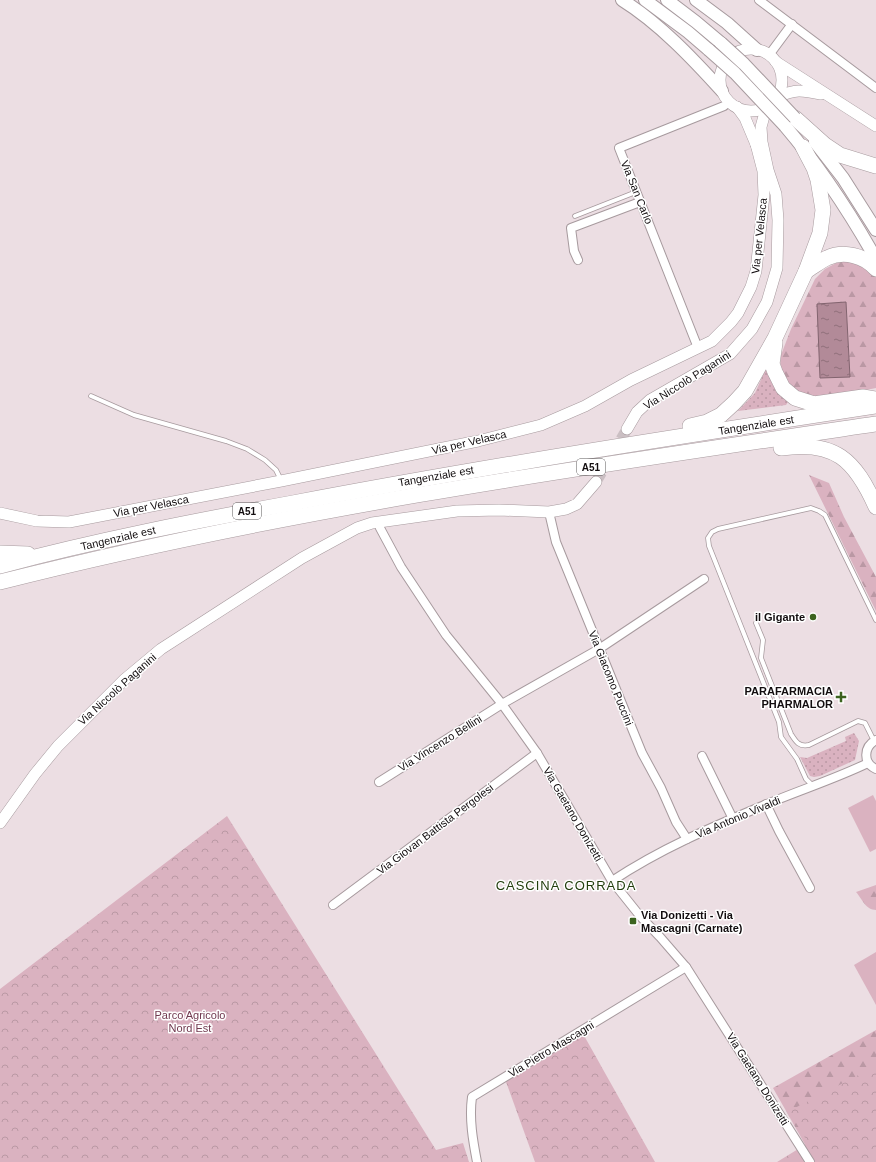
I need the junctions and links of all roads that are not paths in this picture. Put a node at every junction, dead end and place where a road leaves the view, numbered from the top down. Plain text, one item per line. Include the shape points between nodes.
1 (622, 0) edge
2 (645, 0) edge
3 (667, 0) edge
4 (696, 0) edge
5 (759, 0) edge
6 (792, 24) junction
7 (757, 50) junction
8 (772, 58) junction
9 (876, 88) edge
10 (722, 91) junction
11 (827, 95) junction
12 (774, 100) junction
13 (733, 104) junction
14 (790, 122) junction
15 (876, 126) edge
16 (756, 144) junction
17 (803, 147) junction
18 (876, 166) edge
19 (768, 170) junction
20 (636, 192) junction
21 (640, 202) junction
22 (575, 216) dead end
23 (778, 220) junction
24 (876, 230) edge
25 (759, 250) junction
26 (876, 259) edge
27 (578, 260) dead end
28 (876, 269) edge
29 (806, 271) junction
30 (775, 338) junction
31 (698, 348) junction
32 (91, 396) dead end
33 (876, 399) edge
34 (876, 406) edge
35 (876, 424) edge
36 (626, 429) tunnel mouth
37 (642, 442) junction
38 (729, 446) junction
39 (281, 481) junction
40 (596, 482) tunnel mouth
41 (876, 507) edge
42 (550, 512) junction
43 (0, 513) edge
44 (379, 524) junction
45 (0, 553) edge
46 (43, 554) junction
47 (0, 566) edge
48 (704, 579) dead end
49 (0, 582) edge
50 (876, 620) edge
51 (756, 623) dead end
52 (599, 648) junction
53 (502, 704) junction
54 (875, 741) edge
55 (537, 753) junction
56 (702, 756) dead end
57 (868, 763) junction
58 (876, 769) edge
59 (378, 782) dead end
60 (814, 786) junction
61 (766, 804) junction
62 (733, 819) junction
63 (0, 823) edge
64 (686, 839) junction
65 (612, 881) junction
66 (810, 888) dead end
67 (333, 905) dead end
68 (686, 967) junction
69 (478, 1162) edge
70 (810, 1162) edge

1 - 10 main road via 686,52
2 - 14 main road, bridge via 688,32
3 - 14 main road, bridge via 744,64
4 - 7 main road
5 - 6 street
6 - 8 street
6 - 9 street
7 - 8 street
7 - 10 street via 739,52 728,60 721,72
8 - 11 street
8 - 12 street via 780,70 782,79 781,88
10 - 13 street
11 - 12 street via 800,90 790,91
11 - 15 street
12 - 13 street via 755,111
12 - 19 street, Via Niccolò Paganini via 764,116 761,127
13 - 16 street, Via per Velasca via 744,118
13 - 20 street, Via San Carlo via 619,148
14 - 17 main road
14 - 18 highway via 840,155
14 - 24 main road via 824,153
16 - 19 street, Via per Velasca
16 - 25 street, Via per Velasca via 764,180
17 - 26 main road via 844,206
17 - 29 highway via 818,180 823,210 820,233
19 - 23 street, Via Niccolò Paganini via 776,194
20 - 21 street, Via San Carlo
20 - 22 lane
21 - 27 street via 571,228
21 - 31 street, Via San Carlo
23 - 25 street
23 - 36 street, Via Niccolò Paganini via 777,268 767,302 752,329 730,354 650,400 637,412
25 - 31 street, Via per Velasca via 755,278 738,313 719,335
28 - 29 highway via 862,258 837,255
29 - 30 highway
30 - 33 highway via 772,364 783,388 795,398 814,404 863,397
30 - 37 highway via 745,391 721,415 707,422 667,430
31 - 39 street, Via per Velasca via 541,425 478,441
32 - 39 lane via 134,415 247,449 276,470
34 - 37 highway, Tangenziale est / A51
35 - 38 highway, Tangenziale est / A51
37 - 46 highway, Tangenziale est / A51 via 401,482 162,528
38 - 41 highway via 749,452 796,446 831,451 854,469
38 - 49 highway, Tangenziale est / A51 via 315,513 159,545
39 - 43 street, Via per Velasca via 69,522 37,521
40 - 42 street, Via Niccolò Paganini via 577,504
42 - 44 street, Via Niccolò Paganini via 457,511
42 - 52 street, Via Giacomo Puccini via 556,542
44 - 53 street, Via Gaetano Donizetti via 381,534 446,635
44 - 63 street, Via Niccolò Paganini via 357,528 302,558 161,650 135,670 63,740
45 - 46 highway
46 - 47 highway, Tangenziale est / A51
48 - 52 street, Via Vincenzo Bellini
50 - 60 lane via 825,516 819,511 811,508 718,529 708,538 779,722 781,737 797,759 806,780
51 - 54 lane via 763,640 761,658 795,742 809,746 858,721 865,723
52 - 53 street, Via Vincenzo Bellini
52 - 64 street, Via Giacomo Puccini via 642,753
53 - 55 street, Via Gaetano Donizetti
53 - 59 street, Via Vincenzo Bellini
54 - 57 street via 867,748
55 - 65 street, Via Gaetano Donizetti
55 - 67 street, Via Giovan Battista Pergolesi
56 - 62 street
57 - 58 street
57 - 60 street, Via Antonio Vivaldi
60 - 61 street, Via Antonio Vivaldi
61 - 62 street, Via Antonio Vivaldi
61 - 66 street
62 - 64 street, Via Antonio Vivaldi
64 - 65 street, Via Antonio Vivaldi via 636,865
65 - 68 street, Via Gaetano Donizetti
68 - 69 street, Via Pietro Mascagni via 472,1097 472,1124
68 - 70 street, Via Gaetano Donizetti

